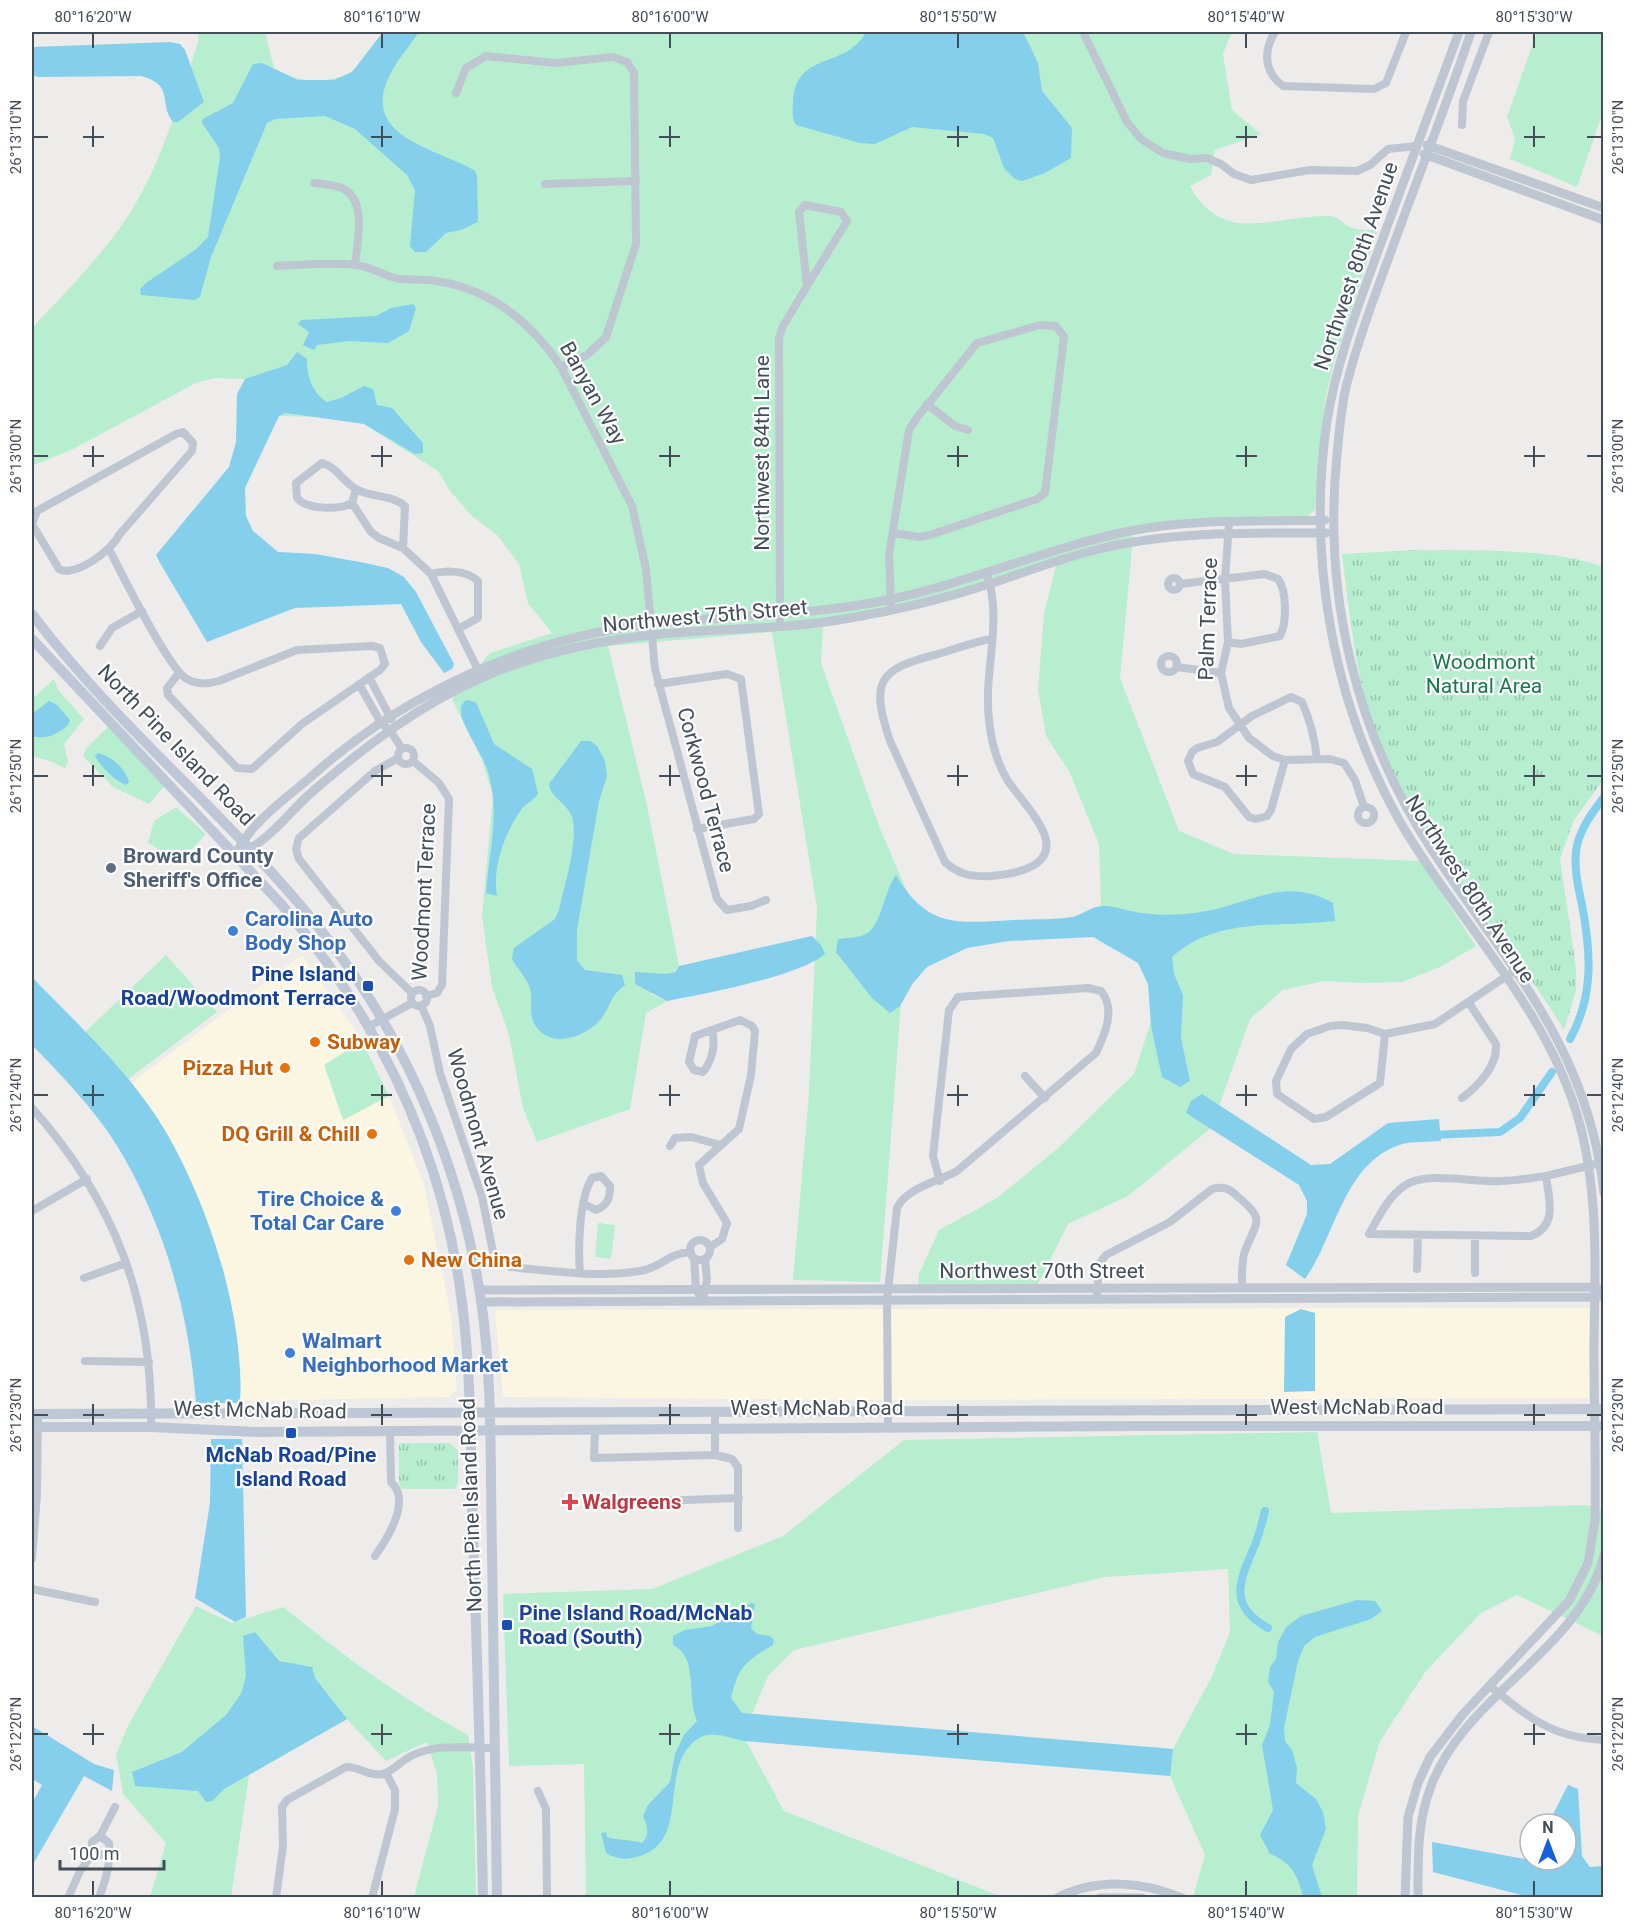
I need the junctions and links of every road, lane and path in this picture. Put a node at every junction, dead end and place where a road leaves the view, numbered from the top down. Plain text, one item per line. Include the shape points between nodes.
1 (1083, 32) edge
2 (1275, 32) edge
3 (1406, 32) edge
4 (1459, 32) edge
5 (1471, 32) edge
6 (1489, 32) edge
7 (456, 93) dead end
8 (1462, 125) dead end
9 (1431, 145) junction
10 (1416, 146) junction
11 (1426, 157) junction
12 (636, 181) junction
13 (314, 183) dead end
14 (546, 184) dead end
15 (1604, 208) edge
16 (1604, 220) edge
17 (355, 265) junction
18 (277, 266) dead end
19 (807, 286) junction
20 (561, 367) junction
21 (927, 404) junction
22 (968, 430) dead end
23 (356, 489) junction
24 (352, 503) junction
25 (32, 517) edge
26 (1332, 520) junction
27 (1320, 521) junction
28 (1229, 528) junction
29 (893, 533) junction
30 (1321, 533) junction
31 (1333, 533) junction
32 (403, 548) junction
33 (110, 551) junction
34 (986, 572) junction
35 (431, 574) junction
36 (1225, 580) junction
37 (990, 584) junction
38 (1180, 584) dead end
39 (890, 600) junction
40 (892, 610) junction
41 (142, 611) junction
42 (32, 614) edge
43 (779, 614) junction
44 (650, 624) junction
45 (780, 627) junction
46 (458, 629) junction
47 (652, 635) junction
48 (32, 639) edge
49 (991, 639) junction
50 (1228, 642) junction
51 (100, 646) dead end
52 (1177, 667) dead end
53 (179, 673) junction
54 (1221, 673) junction
55 (480, 674) junction
56 (369, 677) junction
57 (359, 684) junction
58 (658, 684) junction
59 (392, 716) junction
60 (381, 723) junction
61 (1239, 725) junction
62 (390, 730) junction
63 (402, 749) junction
64 (399, 758) junction
65 (1317, 759) junction
66 (1285, 760) junction
67 (413, 761) junction
68 (1364, 807) dead end
69 (697, 829) junction
70 (242, 842) junction
71 (250, 850) junction
72 (236, 855) junction
73 (766, 900) dead end
74 (1516, 970) junction
75 (1506, 977) junction
76 (412, 993) junction
77 (426, 996) junction
78 (412, 1003) junction
79 (1469, 1003) junction
80 (421, 1005) junction
81 (382, 1019) junction
82 (370, 1026) junction
83 (712, 1030) junction
84 (1385, 1034) junction
85 (1025, 1076) dead end
86 (1045, 1098) junction
87 (1462, 1098) dead end
88 (32, 1108) edge
89 (721, 1145) junction
90 (670, 1146) dead end
91 (1602, 1163) edge
92 (1589, 1166) junction
93 (1546, 1176) junction
94 (87, 1179) junction
95 (939, 1181) junction
96 (1604, 1193) edge
97 (584, 1204) dead end
98 (32, 1211) edge
99 (1418, 1235) junction
100 (1475, 1235) junction
101 (710, 1247) junction
102 (692, 1255) junction
103 (705, 1259) junction
104 (126, 1263) junction
105 (1599, 1267) edge
106 (1417, 1269) dead end
107 (580, 1273) junction
108 (1475, 1273) dead end
109 (84, 1278) dead end
110 (1595, 1287) junction
111 (1097, 1288) junction
112 (1242, 1288) junction
113 (700, 1289) junction
114 (774, 1289) junction
115 (479, 1290) junction
116 (538, 1290) junction
117 (584, 1290) junction
118 (888, 1290) junction
119 (1601, 1295) edge
120 (887, 1300) junction
121 (1096, 1300) junction
122 (584, 1301) junction
123 (702, 1301) junction
124 (774, 1301) junction
125 (481, 1302) junction
126 (539, 1302) junction
127 (85, 1361) dead end
128 (149, 1362) junction
129 (1599, 1410) edge
130 (715, 1411) junction
131 (469, 1412) junction
132 (488, 1412) junction
133 (888, 1412) junction
134 (35, 1414) edge
135 (152, 1414) junction
136 (1600, 1426) edge
137 (35, 1427) edge
138 (151, 1427) junction
139 (715, 1428) junction
140 (888, 1428) junction
141 (390, 1431) junction
142 (489, 1431) junction
143 (595, 1431) junction
144 (469, 1432) junction
145 (715, 1455) junction
146 (739, 1498) junction
147 (632, 1502) dead end
148 (738, 1528) dead end
149 (375, 1556) dead end
150 (1604, 1556) edge
151 (32, 1559) edge
152 (32, 1589) edge
153 (95, 1602) dead end
154 (1528, 1646) junction
155 (1538, 1654) junction
156 (1490, 1686) junction
157 (1499, 1694) junction
158 (1604, 1740) edge
159 (481, 1748) junction
160 (495, 1748) junction
161 (386, 1773) junction
162 (538, 1791) dead end
163 (115, 1807) dead end
164 (100, 1836) junction
165 (91, 1854) junction
166 (110, 1856) junction
167 (68, 1898) edge
168 (99, 1898) edge
169 (276, 1898) edge
170 (372, 1898) edge
171 (483, 1898) edge
172 (497, 1898) edge
173 (547, 1898) edge
174 (1057, 1898) edge
175 (1100, 1898) edge
176 (1142, 1898) edge
177 (1182, 1898) edge
178 (1405, 1898) edge
179 (1418, 1898) edge

1 - 10 street via 1127,122 1141,139 1163,153 1207,158 1251,180 1310,170 1357,171 1388,148
2 - 3 street via 1269,40 1267,61 1270,72 1283,86 1374,89 1386,83
4 - 10 street, Northwest 80th Avenue
5 - 9 street, Northwest 80th Avenue
6 - 8 street via 1463,101
7 - 12 street via 466,68 486,56 556,63 605,56 620,58 631,67 636,82
9 - 10 street
9 - 11 street, Northwest 80th Avenue
9 - 15 street
10 - 11 street
10 - 27 street, Northwest 80th Avenue via 1348,334 1335,382 1327,421
11 - 16 street
11 - 26 street, Northwest 80th Avenue via 1361,331 1338,441
12 - 14 street
12 - 20 street via 636,244 606,337 587,355
13 - 17 street via 341,187 353,198 358,224
17 - 18 street, Banyan Way
17 - 20 street, Banyan Way via 400,279 456,285 491,298 528,325
19 - 19 street, Northwest 84th Lane via 799,212 805,205 842,212 847,221
19 - 43 street, Northwest 84th Lane via 779,338
20 - 44 street, Banyan Way via 632,506 646,568
21 - 22 street via 955,426
21 - 29 street via 909,430
21 - 29 street via 977,343 1040,325 1056,326 1064,337 1045,493 930,535
23 - 24 street
23 - 24 street via 322,464 296,483 297,498 307,506 345,507
23 - 32 street via 405,506
24 - 32 street via 371,532
25 - 33 street via 32,524 58,569 64,572
25 - 33 street via 183,432 193,443 192,451
26 - 27 street, Northwest 75th Street
26 - 31 street, Northwest 80th Avenue
27 - 28 street, Northwest 75th Street
27 - 30 street, Northwest 80th Avenue
28 - 30 street, Northwest 75th Street
28 - 34 street, Northwest 75th Street via 1181,524 1134,530
28 - 36 street, Palm Terrace
28 - 37 street, Northwest 75th Street via 1108,547
29 - 39 street via 888,571
30 - 31 street, Northwest 75th Street
30 - 75 street, Northwest 80th Avenue via 1334,647 1344,690 1377,776 1409,835
31 - 74 street, Northwest 80th Avenue via 1346,646 1370,728 1408,811
32 - 35 street
33 - 41 street
34 - 37 street
34 - 39 street, Northwest 75th Street
35 - 46 street
35 - 46 street via 448,571 478,581 478,618
36 - 38 street
36 - 50 street, Palm Terrace
36 - 50 street via 1264,574 1278,579 1283,589 1284,624 1280,636 1240,644
37 - 40 street, Northwest 75th Street
37 - 49 street via 995,604
39 - 40 street
39 - 43 street, Northwest 75th Street
40 - 45 street, Northwest 75th Street
41 - 51 street via 112,628
41 - 53 street
42 - 70 main road, North Pine Island Road via 88,682
43 - 44 street, Northwest 75th Street
43 - 45 street, Northwest 84th Lane
44 - 47 street, Banyan Way
44 - 55 street, Northwest 75th Street via 557,643
45 - 47 street, Northwest 75th Street
46 - 55 street
47 - 55 street, Northwest 75th Street via 602,642
47 - 58 street, Corkwood Terrace
48 - 72 main road, North Pine Island Road
49 - 49 street via 904,662 886,675 880,693 890,741 945,862 962,874 980,876 1021,873 1036,865 1044,854 1045,835 1007,778 992,742 987,705
50 - 54 street, Palm Terrace
52 - 54 street
53 - 56 street via 206,684 305,648 372,645 380,648 385,664
53 - 57 street via 166,688 168,695 237,768 244,770 252,770 302,724
54 - 61 street, Palm Terrace via 1229,708
55 - 59 street, Northwest 75th Street
55 - 62 street, Northwest 75th Street
56 - 57 street
56 - 59 street
57 - 60 street
58 - 69 street, Corkwood Terrace
58 - 69 street via 727,674 741,679 759,814 754,819
59 - 60 street, Northwest 75th Street
59 - 62 street
60 - 62 street
60 - 70 street, Northwest 75th Street via 327,762
61 - 65 street via 1280,701 1297,698 1305,708
61 - 66 street, Palm Terrace via 1261,748
61 - 66 street via 1217,742 1192,752 1188,761 1193,774 1225,787 1250,817 1262,818 1271,810
62 - 63 street
62 - 71 street, Northwest 75th Street via 307,797
63 - 64 street
63 - 67 street via 413,751
64 - 67 street via 406,764
64 - 76 street via 366,778 299,838 296,849 299,859 379,961
65 - 66 street
65 - 68 street via 1344,763
67 - 77 street, Woodmont Terrace via 439,783 449,799 442,985 437,993
69 - 73 street, Corkwood Terrace via 721,906 735,910
70 - 71 main road, North Pine Island Road
70 - 72 street, Northwest 75th Street
71 - 72 street, Northwest 75th Street
71 - 81 main road, North Pine Island Road via 337,951
72 - 82 main road, North Pine Island Road via 311,939
74 - 75 street
74 - 91 street, Northwest 80th Avenue via 1568,1056
75 - 79 street
75 - 92 street, Northwest 80th Avenue via 1543,1034 1567,1086
76 - 77 street via 422,990
76 - 78 street
77 - 80 street
78 - 80 street
78 - 81 street
79 - 84 street via 1435,1024
79 - 87 street via 1497,1051 1496,1059 1475,1088
80 - 107 street, Woodmont Avenue via 482,1197 493,1252 510,1267
81 - 82 street
81 - 115 main road, North Pine Island Road via 441,1144 465,1222
82 - 131 main road, North Pine Island Road via 401,1086 437,1182 460,1286
83 - 83 street via 715,1039 710,1064 703,1072 694,1070 689,1062 694,1036
83 - 89 street via 740,1020 755,1031 741,1122 734,1136
84 - 84 street via 1380,1083 1326,1117 1314,1119 1277,1094 1276,1081 1291,1049 1307,1034 1342,1025
85 - 86 street
86 - 95 street via 957,1172
86 - 95 street via 1096,1053 1106,1032 1109,1009 1101,991 1094,988 958,997 949,1010 933,1156
88 - 94 street
89 - 90 street via 691,1137 675,1138
89 - 101 street via 699,1165 703,1182 727,1223 722,1239
91 - 92 street
91 - 96 street, Northwest 80th Avenue
92 - 93 street
92 - 105 street, Northwest 80th Avenue
93 - 99 street via 1405,1184 1383,1207 1369,1234
93 - 100 street via 1549,1220 1541,1232 1531,1236
94 - 98 street
94 - 104 street via 116,1234
95 - 118 street via 900,1200
97 - 107 street
99 - 100 street
99 - 106 street
100 - 108 street
101 - 102 street via 699,1241 693,1244
101 - 103 street
102 - 103 street
102 - 107 street, Woodmont Avenue via 677,1253 652,1269 638,1272
102 - 113 street
103 - 113 street
104 - 109 street
104 - 128 street via 144,1322
105 - 110 street, Northwest 80th Avenue
110 - 112 street, Northwest 70th Street
110 - 119 street, Northwest 70th Street
111 - 112 street, Northwest 70th Street
111 - 112 street via 1099,1264 1106,1255 1170,1222 1220,1187 1232,1191 1256,1217 1242,1263
111 - 118 street, Northwest 70th Street
111 - 121 street
113 - 114 street, Northwest 70th Street
113 - 117 street, Northwest 70th Street
113 - 123 street
114 - 118 street, Northwest 70th Street
114 - 124 street
115 - 116 street, Northwest 70th Street
115 - 125 main road, North Pine Island Road
116 - 117 street, Northwest 70th Street
116 - 126 street
117 - 122 street
118 - 120 street
119 - 121 street, Northwest 70th Street
119 - 129 street
120 - 121 street, Northwest 70th Street
120 - 124 street, Northwest 70th Street
120 - 133 street
122 - 123 street, Northwest 70th Street
122 - 126 street, Northwest 70th Street
123 - 124 street, Northwest 70th Street
125 - 126 street, Northwest 70th Street
125 - 132 main road, North Pine Island Road
127 - 128 street
128 - 135 street
129 - 133 main road, West McNab Road
129 - 136 street
130 - 132 main road, West McNab Road
130 - 133 main road, West McNab Road
130 - 139 street
131 - 132 main road, West McNab Road
131 - 135 main road, West McNab Road
131 - 144 main road, North Pine Island Road
132 - 142 main road, North Pine Island Road
133 - 140 street
134 - 135 main road, West McNab Road
134 - 137 street
135 - 138 street
136 - 140 main road, West McNab Road
136 - 154 street via 1595,1520 1588,1563 1569,1602
137 - 138 main road, West McNab Road
137 - 151 street via 37,1495
138 - 141 main road, West McNab Road via 258,1432
139 - 140 main road, West McNab Road
139 - 143 main road, West McNab Road
139 - 145 street
141 - 144 main road, West McNab Road
141 - 149 street via 396,1522
142 - 143 main road, West McNab Road
142 - 144 main road, West McNab Road
142 - 160 main road, North Pine Island Road
143 - 145 street via 594,1458
144 - 159 main road, North Pine Island Road
145 - 146 street via 732,1459 738,1467
146 - 147 street
146 - 148 street
150 - 155 street via 1581,1606
152 - 153 street
154 - 155 street
154 - 156 street
155 - 157 street
156 - 157 street
156 - 178 street via 1446,1734 1418,1783 1408,1816
157 - 158 street via 1546,1728 1568,1736
157 - 179 street via 1455,1743 1430,1787 1420,1827
159 - 160 street
159 - 161 street via 428,1750
159 - 171 main road, North Pine Island Road
160 - 172 main road, North Pine Island Road
161 - 169 street via 375,1775 346,1767 287,1800 282,1807 283,1846
161 - 170 street via 395,1790 395,1809
162 - 173 street via 546,1809
163 - 164 street
164 - 165 street via 92,1842
164 - 166 street via 109,1843
165 - 166 street
165 - 167 street
166 - 168 street
174 - 177 street via 1090,1886 1115,1883 1138,1884
175 - 176 street

